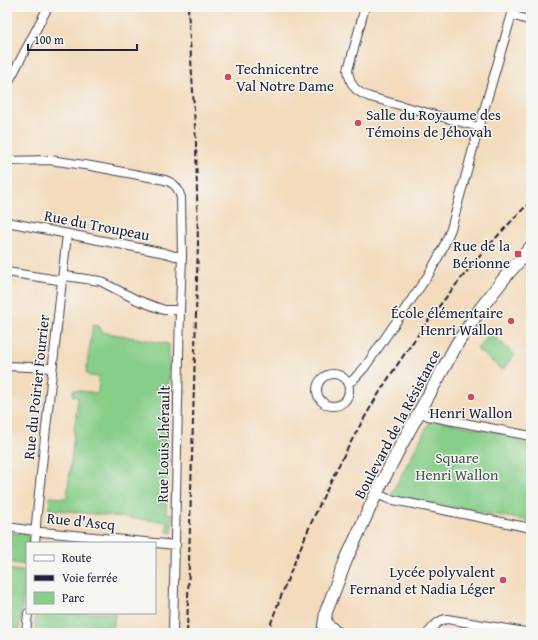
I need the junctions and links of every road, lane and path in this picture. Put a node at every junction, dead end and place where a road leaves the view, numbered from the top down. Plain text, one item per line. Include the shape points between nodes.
1 (48, 7) edge
2 (365, 7) edge
3 (514, 7) edge
4 (512, 15) junction
5 (531, 21) edge
6 (7, 85) edge
7 (479, 127) junction
8 (7, 161) edge
9 (7, 222) edge
10 (67, 234) junction
11 (531, 247) edge
12 (182, 256) junction
13 (7, 272) edge
14 (62, 279) junction
15 (180, 310) junction
16 (7, 366) edge
17 (52, 368) junction
18 (348, 383) junction
19 (420, 411) junction
20 (531, 436) edge
21 (376, 494) junction
22 (7, 527) edge
23 (531, 528) edge
24 (36, 531) junction
25 (35, 542) edge
26 (146, 542) edge
27 (156, 543) edge
28 (176, 545) junction
29 (28, 614) edge
30 (324, 627) edge
31 (527, 632) edge
32 (26, 633) edge
33 (173, 633) edge
34 (339, 633) edge
35 (428, 633) edge

1 - 6 street
2 - 7 street via 348,70 354,88 370,97
3 - 4 street
4 - 5 street
4 - 7 street
7 - 18 street via 451,229 441,252 429,274 365,367
8 - 12 street, Rue Louis Lhérault via 50,160 170,182 175,185 181,198
9 - 10 street, Rue du Troupeau
10 - 12 street, Rue du Troupeau
10 - 14 street, Rue du Poirier Fourrier
11 - 19 main road, Boulevard de la Résistance via 506,276 458,342
12 - 15 street, Rue Louis Lhérault
13 - 14 street
14 - 15 street via 66,276 100,281 137,300 164,310
14 - 17 street, Rue du Poirier Fourrier
15 - 28 street, Rue Louis Lhérault
16 - 17 street
17 - 24 street, Rue du Poirier Fourrier
18 - 18 street via 339,375 326,375 318,384 318,396 327,405 339,405 348,396
19 - 20 street via 428,416
19 - 21 main road, Boulevard de la Résistance
21 - 23 street via 388,499
21 - 30 main road, Boulevard de la Résistance via 346,560 326,612
22 - 24 street, Rue d'Ascq
24 - 25 street, Rue du Poirier Fourrier
24 - 26 street, Rue d'Ascq
27 - 28 street, Rue d'Ascq
28 - 33 street, Rue Louis Lhérault
29 - 32 street
30 - 34 street via 331,625
31 - 35 street via 443,619

